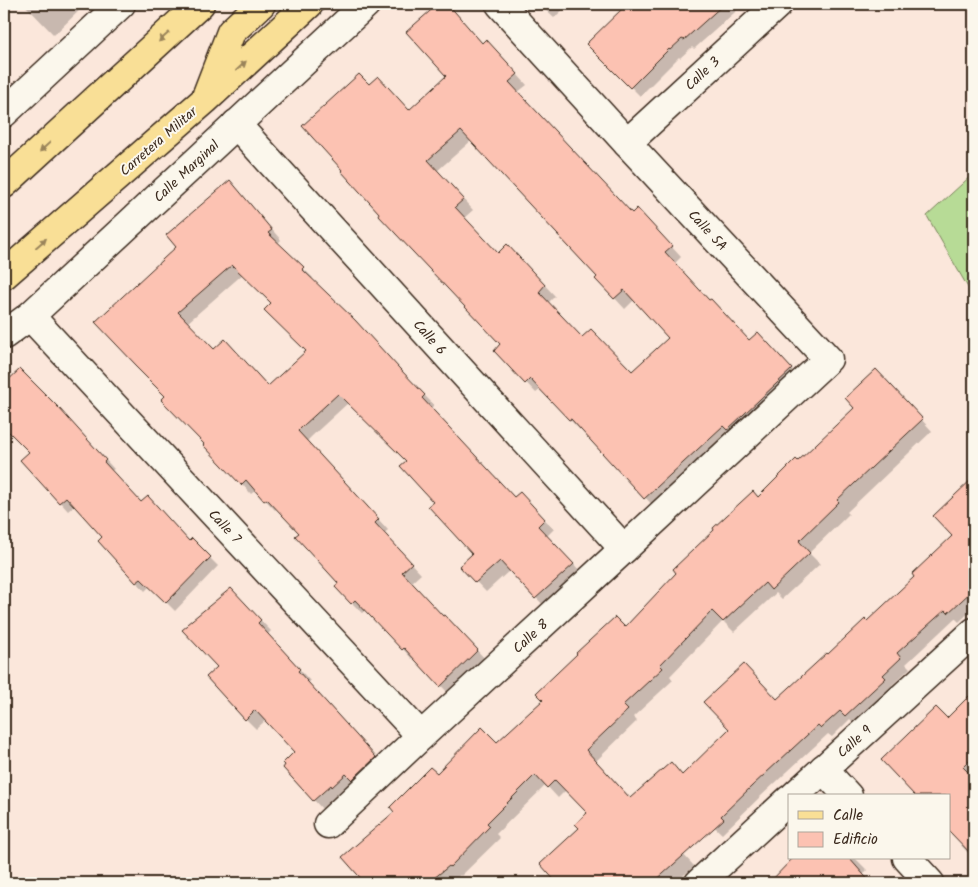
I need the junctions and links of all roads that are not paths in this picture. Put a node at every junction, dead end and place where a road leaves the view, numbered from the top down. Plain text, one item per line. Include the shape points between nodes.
1 (121, 4) edge
2 (200, 4) edge
3 (261, 4) edge
4 (308, 4) edge
5 (366, 4) edge
6 (500, 4) edge
7 (778, 4) edge
8 (205, 100) junction
9 (4, 113) edge
10 (236, 124) junction
11 (627, 143) junction
12 (4, 184) edge
13 (4, 275) edge
14 (30, 316) junction
15 (4, 335) edge
16 (732, 448) joint
17 (624, 549) junction
18 (974, 632) edge
19 (421, 736) junction
20 (823, 769) junction
21 (796, 794) edge
22 (846, 794) edge
23 (788, 801) edge
24 (328, 824) dead end
25 (909, 860) edge
26 (699, 883) edge
27 (930, 883) edge

1 - 9 street
2 -> 12 main road
3 - 8 main road via 231,32
8 -> 4 main road, Carretera Militar
5 - 10 street, Calle Marginal
6 - 11 street, Calle 5A
7 - 11 street, Calle 3
13 -> 8 main road, Carretera Militar
10 - 14 street, Calle Marginal
10 - 17 street, Calle 6
11 - 16 street, Calle 5A via 828,359
14 - 15 street, Calle Marginal
14 - 19 street, Calle 7
16 - 17 street, Calle 8
17 - 19 street, Calle 8
18 - 20 street, Calle 9
19 - 24 street, Calle 8
20 - 21 street, Calle 9
20 - 22 street
23 - 26 street
25 - 27 street

